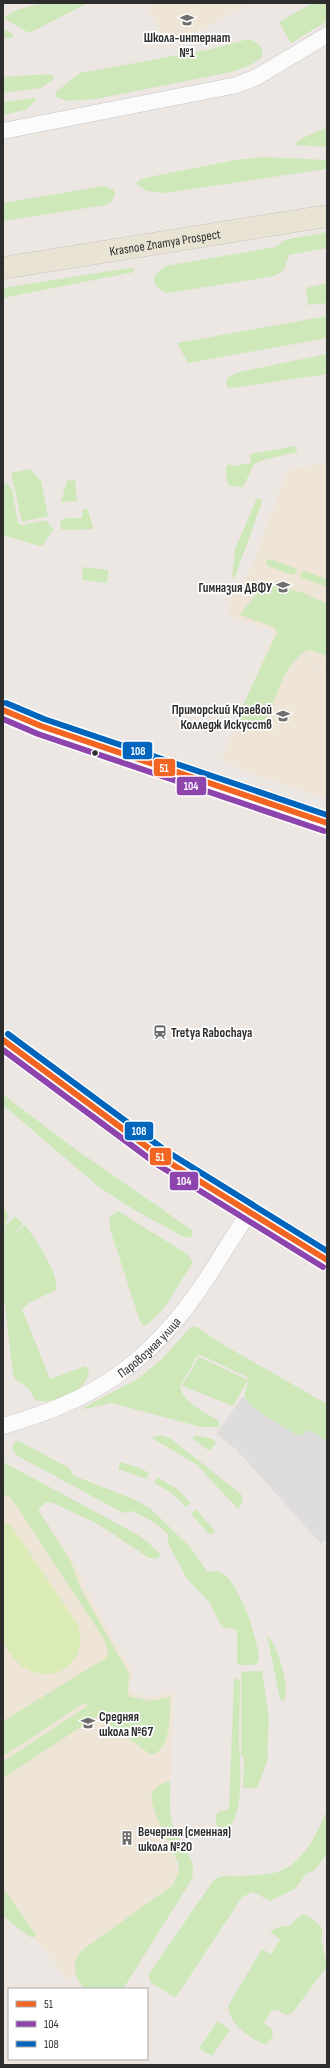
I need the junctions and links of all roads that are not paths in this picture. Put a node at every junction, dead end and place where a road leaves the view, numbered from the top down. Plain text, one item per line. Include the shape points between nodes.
1 (327, 35) edge
2 (3, 131) edge
3 (327, 216) edge
4 (3, 268) edge
5 (3, 710) edge
6 (327, 823) edge
7 (3, 1040) edge
8 (249, 1213) junction
9 (327, 1260) edge
10 (3, 1426) edge

1 - 2 street via 257,77 237,85
3 - 4 main road, Krasnoe Znamya Prospect
5 - 6 main road via 41,726
7 - 8 main road via 162,1158
8 - 9 main road
8 - 10 street, Паровозная улица via 186,1309 150,1350 105,1385 46,1411

